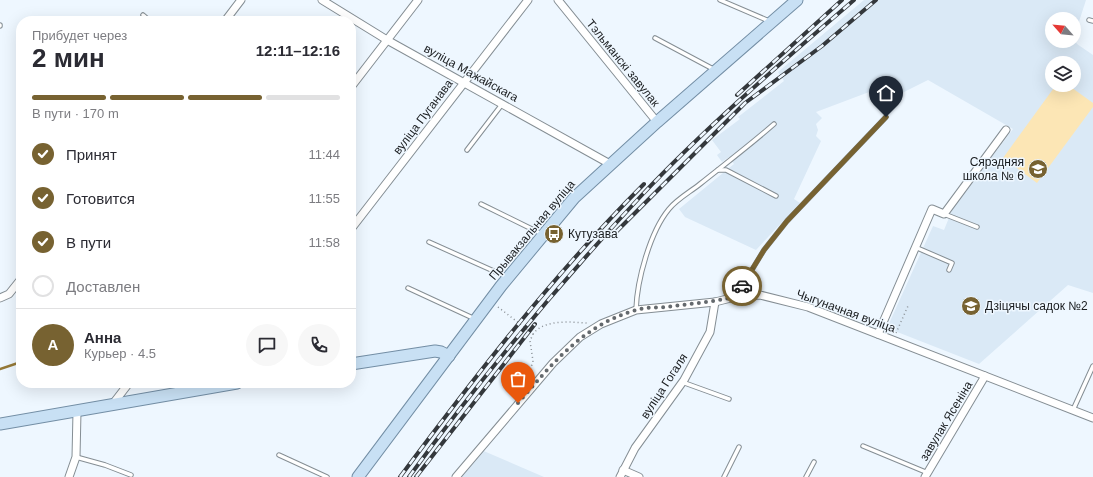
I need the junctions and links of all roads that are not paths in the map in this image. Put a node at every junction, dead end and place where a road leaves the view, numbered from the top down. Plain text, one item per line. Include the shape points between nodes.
1 (242, 0) edge
2 (322, 0) edge
3 (418, 0) edge
4 (528, 0) edge
5 (558, 0) edge
6 (720, 0) edge
7 (797, 0) edge
8 (229, 16) edge
9 (348, 16) edge
10 (356, 21) edge
11 (772, 22) junction
12 (655, 38) dead end
13 (387, 40) junction
14 (716, 70) junction
15 (356, 80) edge
16 (464, 81) junction
17 (503, 103) junction
18 (886, 117) dead end
19 (657, 122) junction
20 (774, 124) dead end
21 (1006, 130) dead end
22 (467, 150) dead end
23 (610, 164) junction
24 (717, 170) junction
25 (776, 196) dead end
26 (481, 204) dead end
27 (944, 214) junction
28 (356, 222) edge
29 (977, 227) dead end
30 (544, 234) junction
31 (429, 242) dead end
32 (916, 247) junction
33 (949, 270) dead end
34 (508, 277) junction
35 (16, 285) edge
36 (408, 288) dead end
37 (735, 297) junction
38 (0, 298) edge
39 (715, 302) junction
40 (636, 310) junction
41 (476, 319) junction
42 (878, 334) junction
43 (449, 356) junction
44 (356, 363) edge
45 (1093, 366) edge
46 (986, 376) junction
47 (682, 382) junction
48 (125, 388) edge
49 (209, 388) edge
50 (729, 399) dead end
51 (112, 405) junction
52 (1073, 410) junction
53 (77, 412) junction
54 (1093, 418) edge
55 (0, 424) edge
56 (863, 446) dead end
57 (739, 447) dead end
58 (279, 456) dead end
59 (76, 457) junction
60 (814, 462) dead end
61 (621, 473) edge
62 (131, 475) dead end
63 (927, 475) edge
64 (69, 477) edge
65 (327, 477) edge
66 (358, 477) edge
67 (456, 477) edge
68 (639, 477) edge
69 (724, 477) edge
70 (806, 477) edge

1 - 8 street
2 - 9 street, вуліца Мажайскага
3 - 13 street
4 - 16 street, вуліца Пуганава
5 - 19 street, Тэльманскі завулак
6 - 11 lane
7 - 11 main road, Прывакзальная вуліца
10 - 13 street, вуліца Мажайскага
11 - 14 main road, Прывакзальная вуліца
12 - 14 lane
13 - 15 street
13 - 16 street, вуліца Мажайскага
14 - 19 main road, Прывакзальная вуліца
16 - 17 street, вуліца Мажайскага
16 - 28 street, вуліца Пуганава
17 - 22 lane
17 - 23 street, вуліца Мажайскага
18 - 37 lane via 787,221 764,250
19 - 23 main road, Прывакзальная вуліца
20 - 24 lane
21 - 27 street
23 - 30 main road, Прывакзальная вуліца via 574,198
24 - 25 lane via 726,170
24 - 40 lane via 669,208 659,225 644,263 637,292
26 - 30 lane
27 - 29 lane
27 - 32 street via 932,209
30 - 34 main road, Прывакзальная вуліца
31 - 34 lane
32 - 33 lane via 952,262
32 - 42 street
34 - 41 main road, Прывакзальная вуліца
35 - 38 street via 9,294
36 - 41 lane
37 - 39 street, Чыгуначная вуліца
37 - 42 street, Чыгуначная вуліца via 760,296 808,307
39 - 40 street, Чыгуначная вуліца
39 - 47 street, вуліца Гогаля via 710,332
40 - 67 street, Чыгуначная вуліца via 601,324 580,337 553,363
41 - 43 main road, Прывакзальная вуліца
42 - 46 street, Чыгуначная вуліца
43 - 44 main road via 435,351
43 - 66 main road, Прывакзальная вуліца
45 - 52 lane
46 - 52 street, Чыгуначная вуліца
46 - 63 street, завулак Ясеніна
47 - 50 lane
47 - 61 street, вуліца Гогаля via 635,448
48 - 51 street
49 - 51 main road
51 - 53 main road
52 - 54 street, Чыгуначная вуліца
53 - 55 main road
53 - 59 street
56 - 63 lane
57 - 69 lane
58 - 65 lane
59 - 62 lane
59 - 64 street
60 - 70 lane
61 - 68 street

